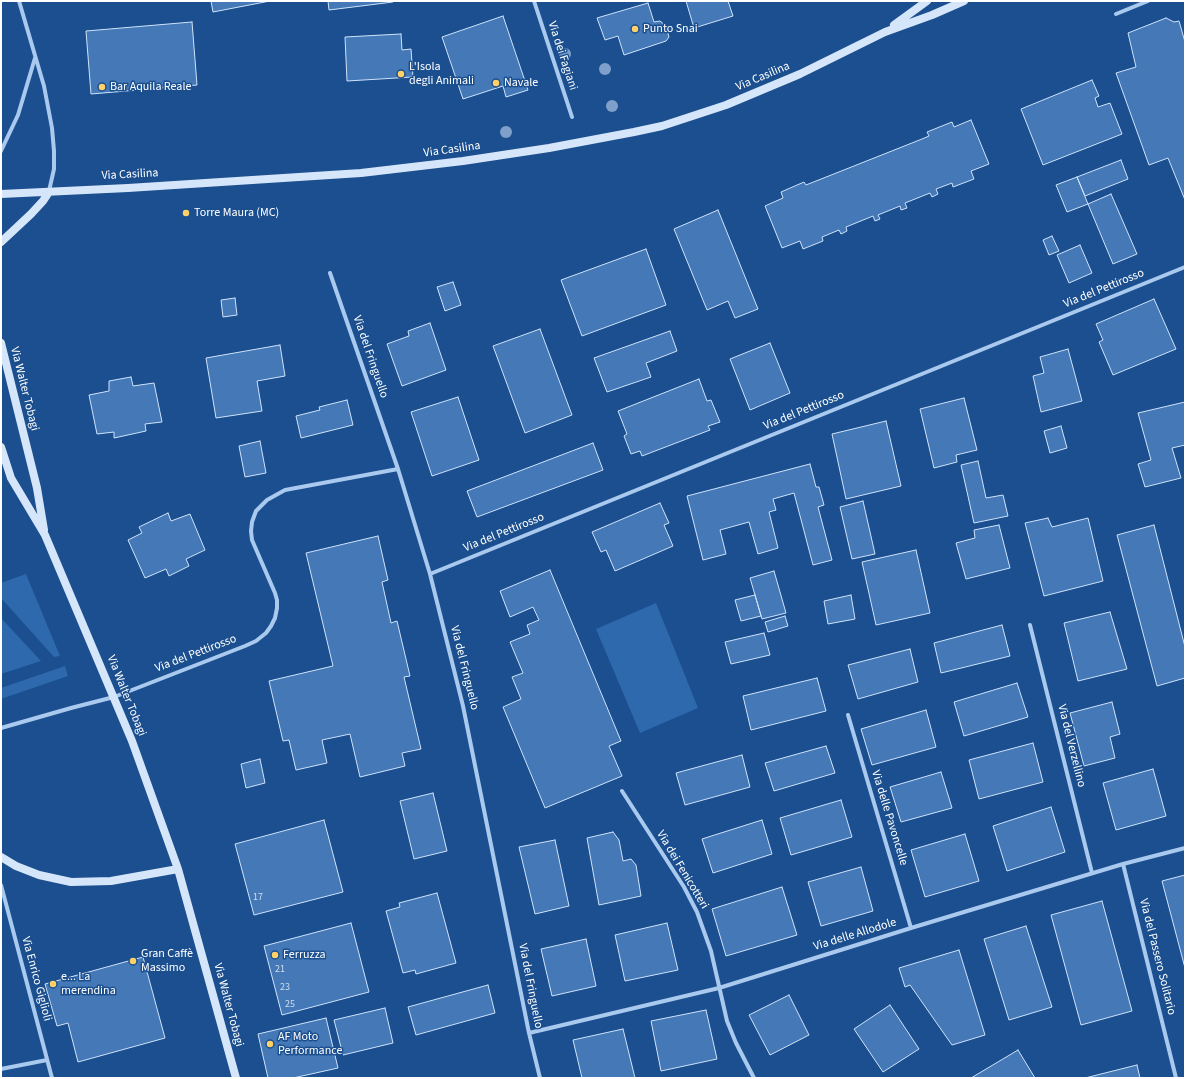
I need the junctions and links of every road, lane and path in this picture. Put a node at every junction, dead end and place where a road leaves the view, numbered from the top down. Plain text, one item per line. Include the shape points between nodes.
1 (19, 1) edge
2 (534, 1) edge
3 (927, 1) edge
4 (964, 1) edge
5 (1148, 1) edge
6 (1116, 14) dead end
7 (885, 32) junction
8 (35, 58) junction
9 (572, 117) dead end
10 (1, 151) edge
11 (49, 192) junction
12 (1, 194) edge
13 (1, 242) edge
14 (1185, 268) edge
15 (330, 273) dead end
16 (1, 343) edge
17 (1, 447) edge
18 (398, 469) junction
19 (45, 535) junction
20 (430, 574) junction
21 (1030, 625) dead end
22 (114, 697) junction
23 (848, 715) dead end
24 (1, 728) edge
25 (622, 791) dead end
26 (1185, 848) edge
27 (1, 857) edge
28 (1124, 864) junction
29 (178, 869) junction
30 (1092, 873) junction
31 (1, 885) edge
32 (911, 928) junction
33 (719, 988) junction
34 (529, 1033) junction
35 (47, 1060) junction
36 (1, 1070) edge
37 (52, 1078) edge
38 (236, 1078) edge
39 (540, 1078) edge
40 (754, 1078) edge
41 (1176, 1078) edge

1 - 8 street
2 - 9 street, Via dei Fagiani
3 - 7 street, Via Casilina
4 - 7 street, Via Casilina
5 - 6 street
7 - 11 street, Via Casilina via 800,74 726,105 662,126 608,138 463,161 361,173
8 - 10 street via 18,115
8 - 11 street via 44,86 52,128 54,169
11 - 12 street, Via Casilina
11 - 13 street via 31,214
14 - 20 street, Via del Pettirosso
15 - 18 street, Via del Fringuello
16 - 19 street, Via Walter Tobagi via 37,488
17 - 19 street, Via Walter Tobagi via 11,478
18 - 20 street, Via del Fringuello
18 - 22 street, Via del Pettirosso via 291,489 263,502 256,511 251,531 252,540 277,600 275,618 266,634 245,646
19 - 22 street, Via Walter Tobagi
20 - 34 street, Via del Fringuello via 463,706
21 - 30 street, Via del Verzellino
22 - 24 street, Via del Pettirosso
22 - 29 street, Via Walter Tobagi
23 - 32 street, Via delle Pavoncelle
25 - 33 street, Via dei Fenicotteri via 690,897 706,937
26 - 28 street, Via delle Allodole
27 - 29 street via 39,875 76,883 111,881
28 - 30 street, Via delle Allodole
28 - 41 street, Via del Passero Solitario
29 - 38 street, Via Walter Tobagi
30 - 32 street, Via delle Allodole
31 - 35 street, Via Enrico Giglioli
32 - 33 street, Via delle Allodole
33 - 34 street, Via delle Allodole
33 - 40 street, Via dei Fenicotteri via 727,1021
34 - 39 street, Via del Fringuello
35 - 36 street
35 - 37 street, Via Enrico Giglioli

